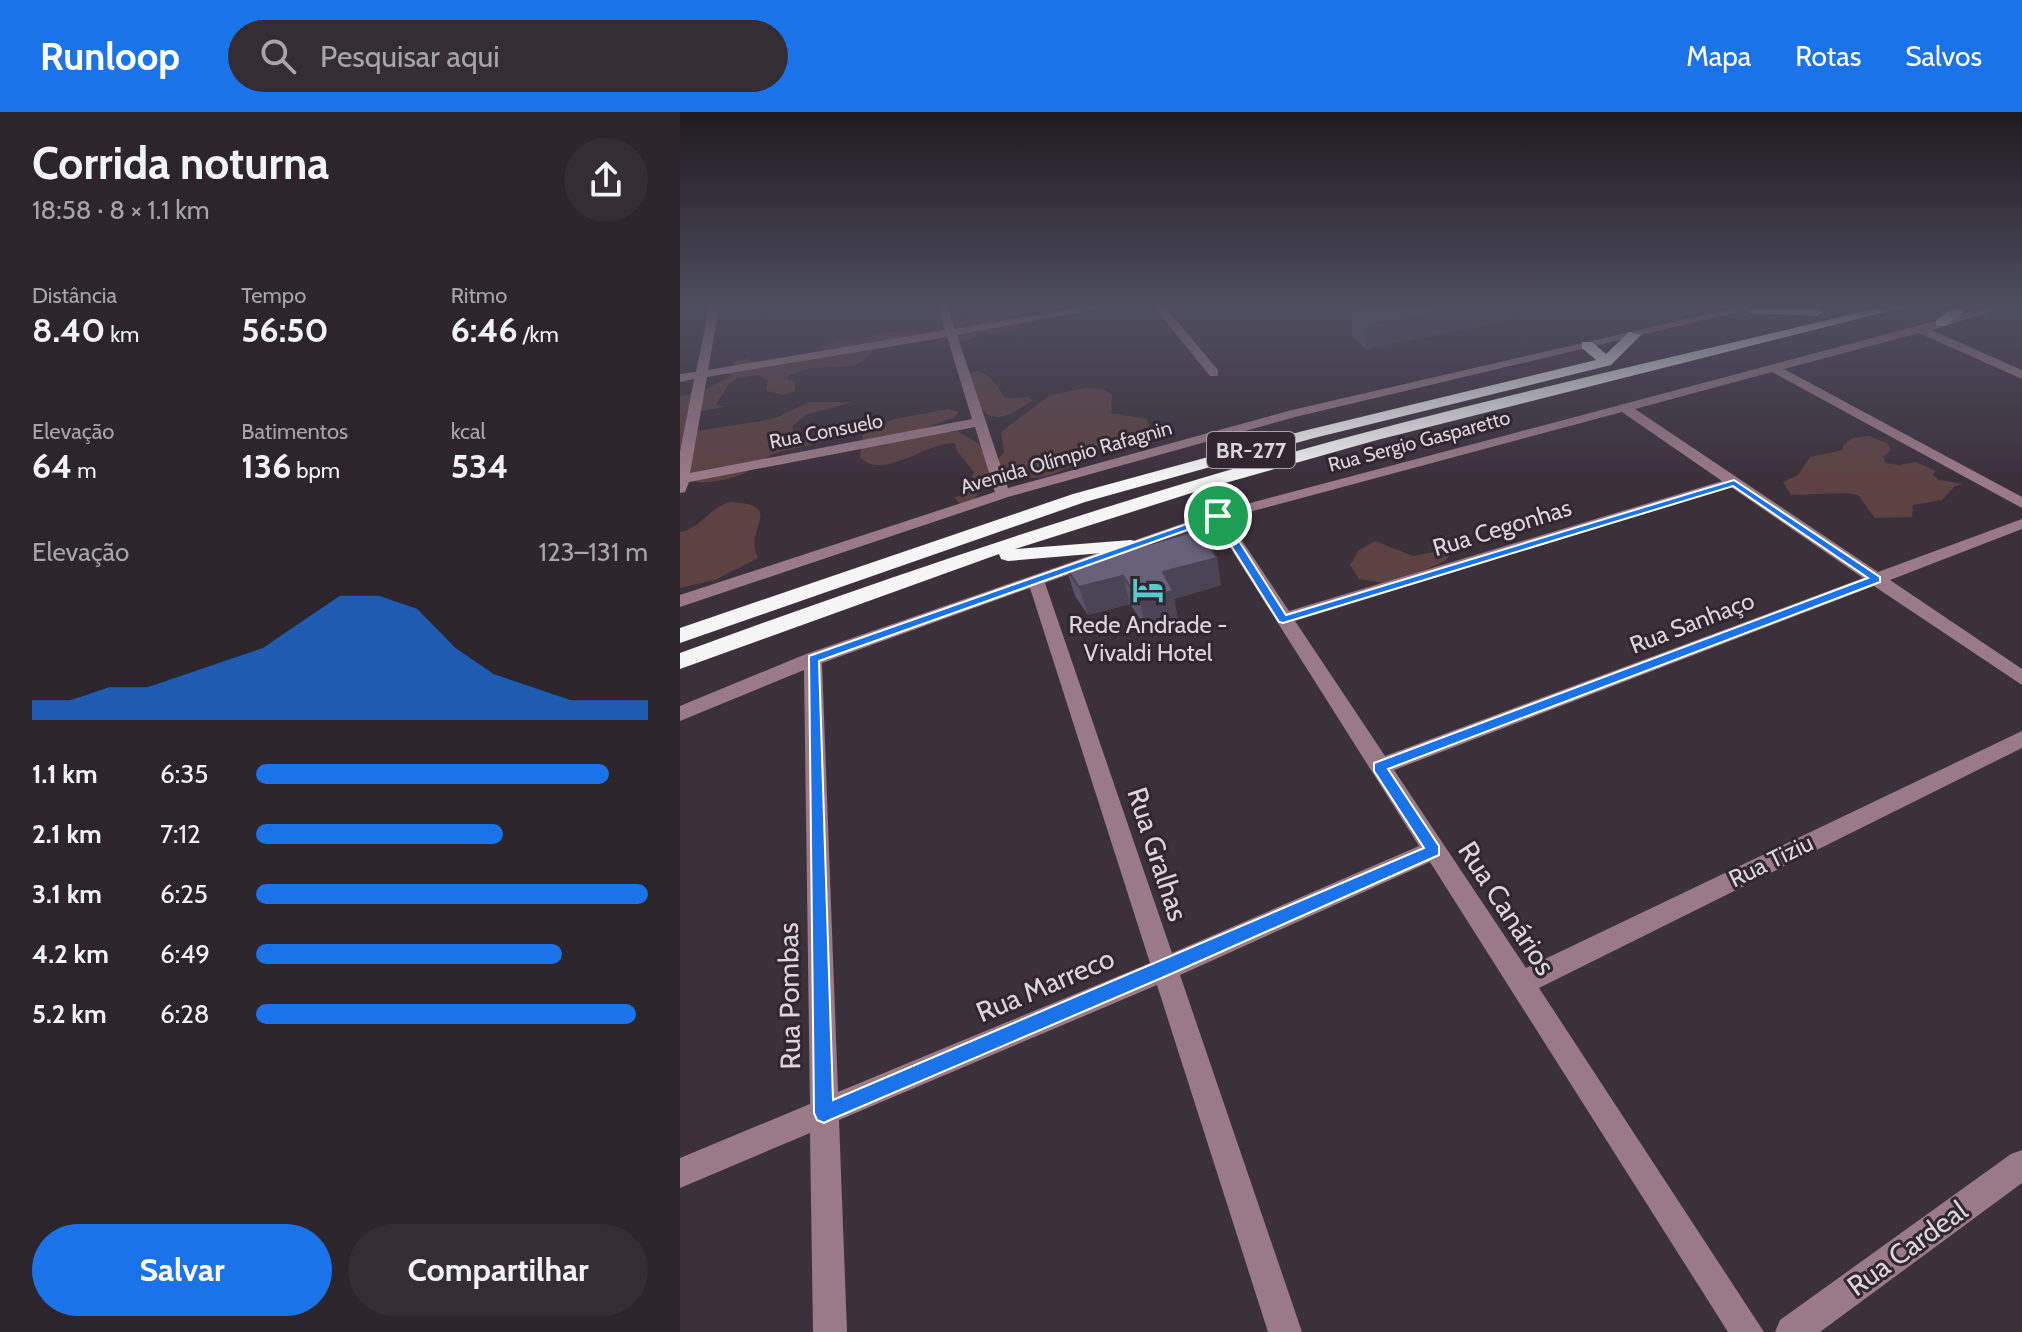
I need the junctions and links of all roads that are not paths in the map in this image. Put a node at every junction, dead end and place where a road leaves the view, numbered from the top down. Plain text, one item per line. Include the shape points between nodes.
1 (702, 365) edge
2 (762, 365) edge
3 (961, 365) edge
4 (1207, 365) edge
5 (1502, 365) edge
6 (1594, 365) edge
7 (1661, 365) edge
8 (1785, 365) edge
9 (2000, 365) edge
10 (1773, 368) junction
11 (1214, 373) dead end
12 (700, 375) junction
13 (2022, 375) edge
14 (680, 378) edge
15 (1623, 407) junction
16 (980, 422) junction
17 (681, 482) edge
18 (1734, 482) junction
19 (1003, 494) junction
20 (2022, 503) edge
21 (1218, 516) junction
22 (2022, 524) edge
23 (1131, 546) junction
24 (970, 558) junction
25 (1035, 578) junction
26 (1877, 579) junction
27 (680, 601) edge
28 (1283, 619) junction
29 (680, 636) edge
30 (813, 659) junction
31 (680, 661) edge
32 (2022, 678) edge
33 (680, 714) edge
34 (2022, 739) edge
35 (1379, 767) junction
36 (1434, 850) junction
37 (1165, 969) junction
38 (1520, 984) junction
39 (824, 1113) junction
40 (2022, 1165) edge
41 (680, 1173) edge
42 (830, 1332) edge
43 (1285, 1332) edge
44 (1747, 1332) edge
45 (1792, 1332) edge

1 - 12 street
2 - 12 street
3 - 16 street
4 - 11 street
5 - 19 street, Avenida Olímpio Rafagnin via 1292,414
6 - 29 highway, BR-277 via 1340,426 1094,494
7 - 24 highway, BR-277 via 1200,484
8 - 10 street, Rua Sergio Gasparetto
9 - 13 street
10 - 15 street, Rua Sergio Gasparetto
10 - 20 street
12 - 14 street
12 - 17 street
15 - 18 street
15 - 21 street, Rua Sergio Gasparetto
16 - 17 street, Rua Consuelo
16 - 19 street
18 - 26 street
18 - 28 street, Rua Cegonhas
19 - 27 street, Avenida Olímpio Rafagnin
21 - 23 street, Rua Sergio Gasparetto
21 - 28 street, Rua Canários
22 - 26 street, Rua Sanhaço
23 - 24 highway
23 - 25 street, Rua Sergio Gasparetto
24 - 31 highway, BR-277
25 - 30 street, Rua Sergio Gasparetto
25 - 37 street, Rua Gralhas
26 - 32 street
26 - 35 street, Rua Sanhaço
28 - 35 street, Rua Canários
30 - 33 street, Rua Sergio Gasparetto
30 - 39 street, Rua Pombas
34 - 38 street, Rua Tiziu
35 - 36 street, Rua Canários
36 - 37 street, Rua Marreco
36 - 38 street, Rua Canários
37 - 39 street, Rua Marreco
37 - 43 street, Rua Gralhas
38 - 44 street, Rua Canários
39 - 41 street, Rua Marreco
39 - 42 street, Rua Pombas
40 - 45 street, Rua Cardeal

